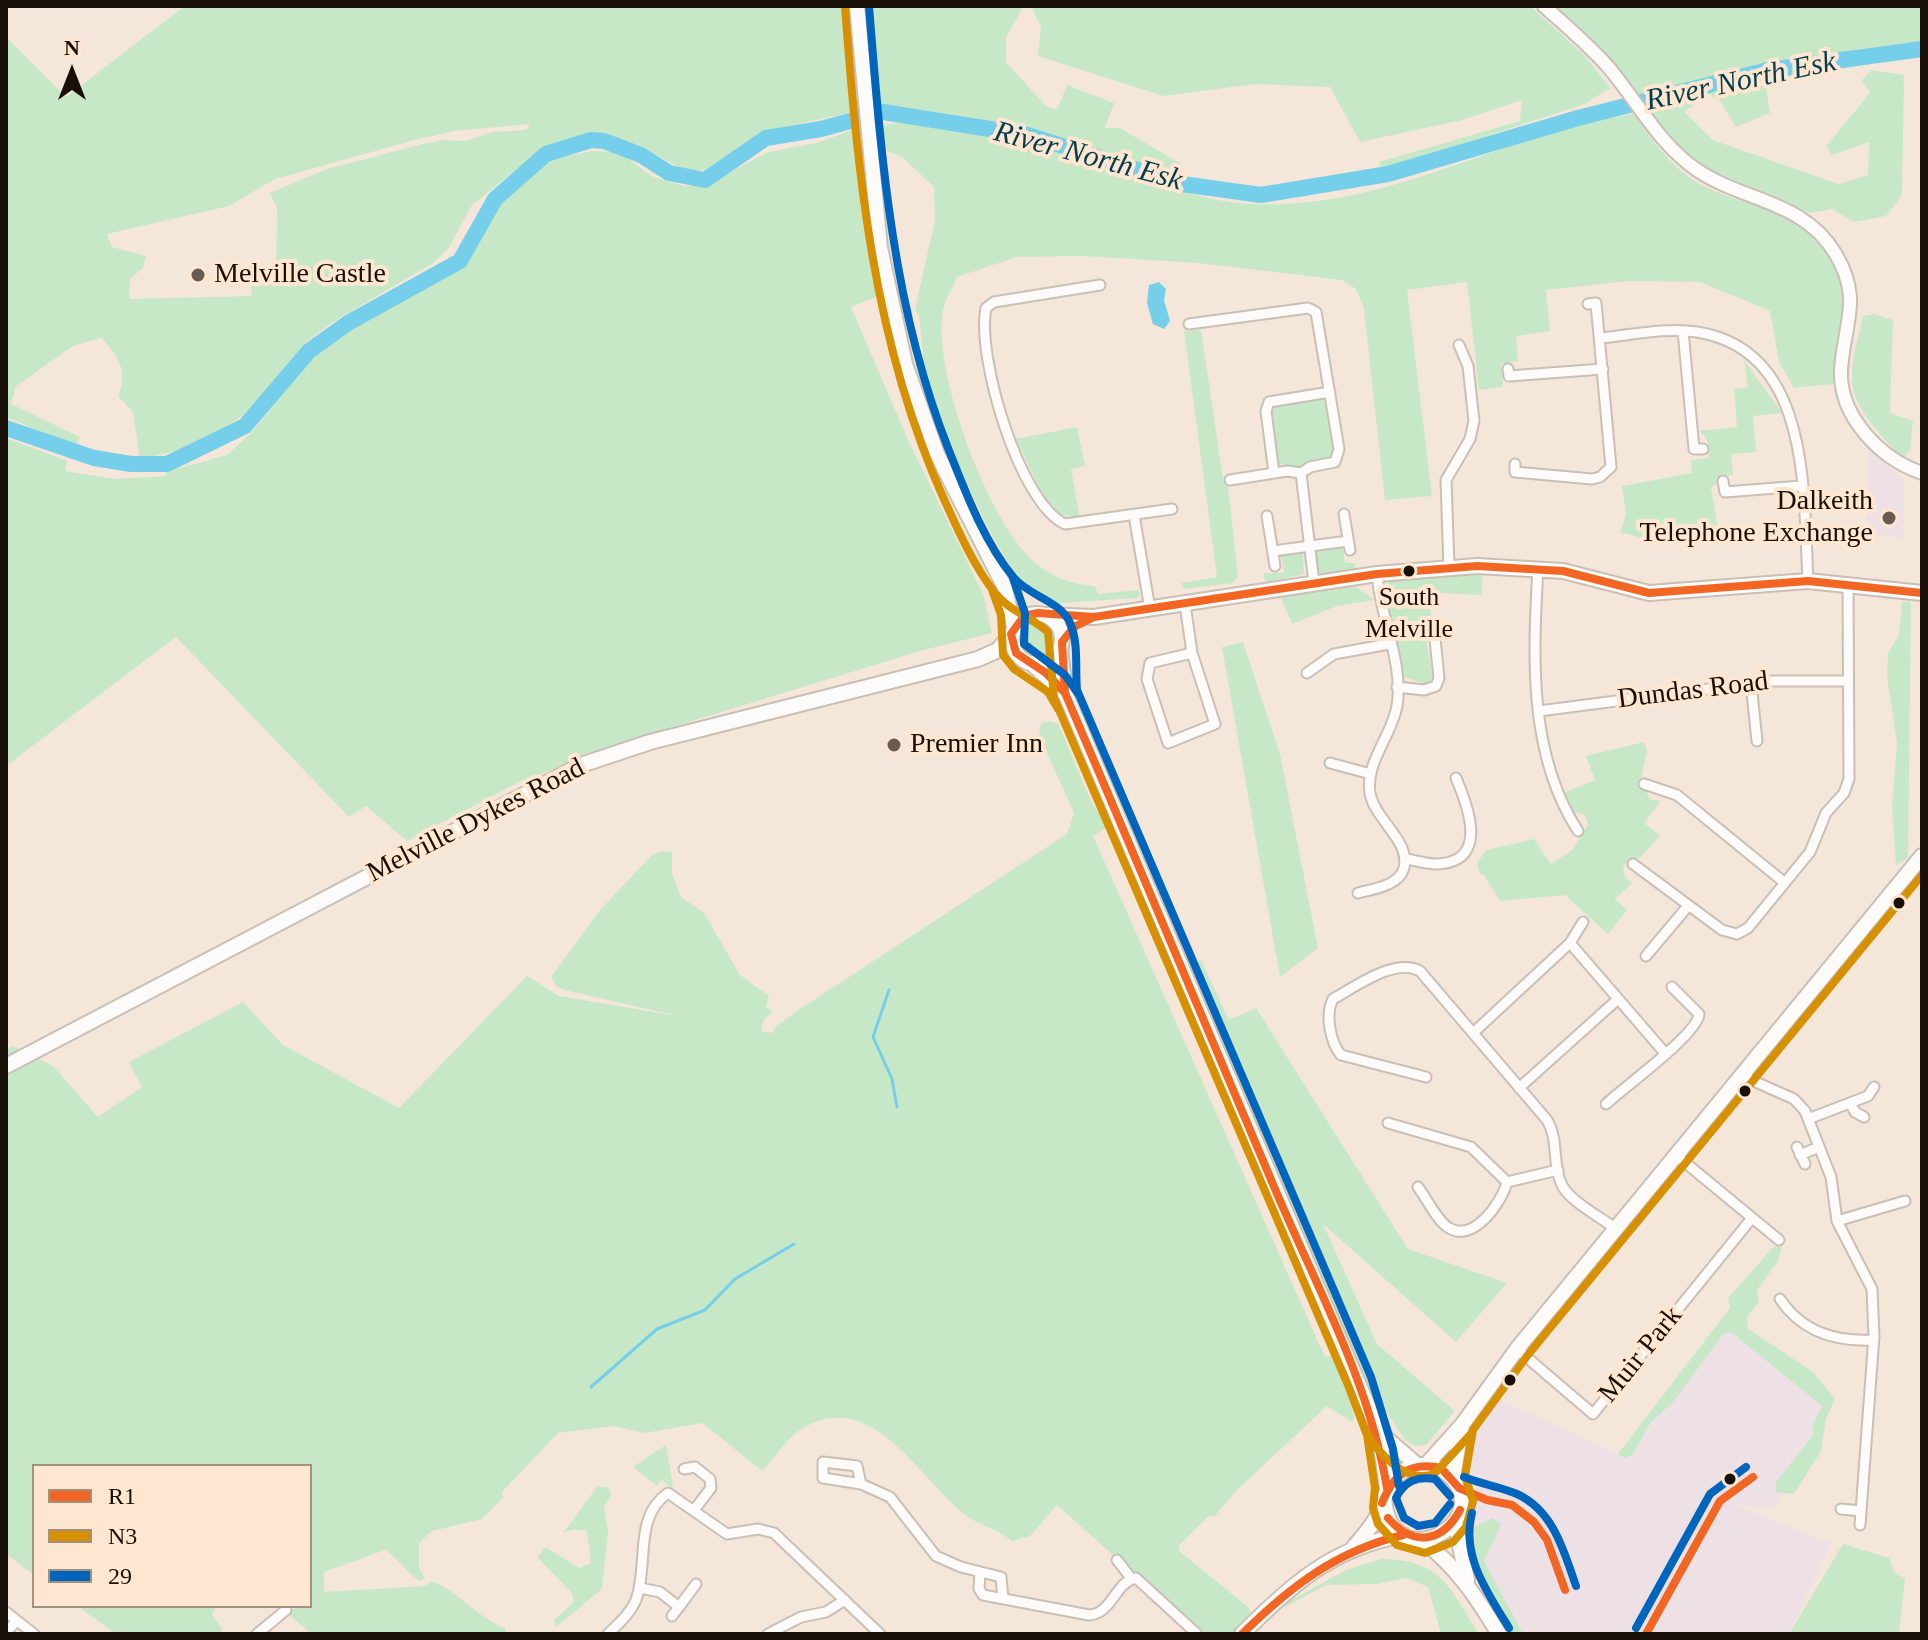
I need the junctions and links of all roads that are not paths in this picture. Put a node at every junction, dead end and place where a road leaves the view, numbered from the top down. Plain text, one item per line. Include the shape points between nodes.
1 (857, 6) edge
2 (1544, 6) edge
3 (1100, 285) dead end
4 (1588, 304) dead end
5 (1202, 311) dead end
6 (1203, 322) junction
7 (1189, 324) dead end
8 (1683, 331) junction
9 (1600, 338) junction
10 (1459, 345) dead end
11 (1508, 369) dead end
12 (1603, 369) junction
13 (1330, 392) junction
14 (1703, 449) dead end
15 (1515, 464) dead end
16 (1274, 473) junction
17 (1301, 473) junction
18 (1922, 473) edge
19 (1230, 480) dead end
20 (1723, 481) dead end
21 (1801, 486) junction
22 (1172, 509) dead end
23 (1344, 514) dead end
24 (1134, 515) junction
25 (1267, 516) dead end
26 (1308, 547) junction
27 (1273, 551) junction
28 (1275, 566) dead end
29 (1449, 568) junction
30 (1538, 568) junction
31 (1377, 574) junction
32 (1808, 581) junction
33 (1314, 583) junction
34 (1848, 584) junction
35 (1004, 586) junction
36 (1922, 593) edge
37 (1185, 604) junction
38 (1150, 609) junction
39 (1041, 614) junction
40 (1094, 617) junction
41 (1013, 630) junction
42 (1435, 639) dead end
43 (1389, 644) junction
44 (1061, 645) junction
45 (1192, 653) junction
46 (978, 659) junction
47 (1027, 662) junction
48 (1307, 673) dead end
49 (1848, 681) junction
50 (1751, 683) junction
51 (1397, 687) junction
52 (1065, 693) junction
53 (1539, 711) junction
54 (1757, 741) dead end
55 (1330, 763) dead end
56 (1371, 774) junction
57 (1456, 778) dead end
58 (1644, 784) dead end
59 (1578, 831) dead end
60 (1922, 856) edge
61 (1405, 859) junction
62 (1633, 864) dead end
63 (1785, 883) junction
64 (1358, 893) dead end
65 (1688, 906) junction
66 (1583, 922) dead end
67 (1570, 943) junction
68 (1647, 952) dead end
69 (1672, 987) dead end
70 (1618, 999) junction
71 (1473, 1033) junction
72 (1664, 1052) junction
73 (6, 1066) edge
74 (1740, 1075) junction
75 (1418, 1078) dead end
76 (1874, 1087) dead end
77 (1519, 1088) junction
78 (1613, 1101) dead end
79 (1850, 1103) junction
80 (1864, 1117) dead end
81 (1808, 1119) junction
82 (1388, 1123) dead end
83 (1819, 1147) junction
84 (1676, 1155) junction
85 (1800, 1155) dead end
86 (1558, 1170) junction
87 (1507, 1182) junction
88 (1418, 1187) dead end
89 (1905, 1201) dead end
90 (1752, 1218) junction
91 (1837, 1221) junction
92 (1616, 1229) junction
93 (1779, 1240) dead end
94 (1780, 1299) dead end
95 (1874, 1340) junction
96 (1517, 1349) junction
97 (1462, 1425) junction
98 (1379, 1432) junction
99 (1422, 1464) junction
100 (684, 1469) dead end
101 (1453, 1478) junction
102 (861, 1484) dead end
103 (1386, 1492) junction
104 (1841, 1509) dead end
105 (694, 1510) junction
106 (1861, 1511) junction
107 (1455, 1521) junction
108 (1860, 1525) dead end
109 (1403, 1535) junction
110 (1423, 1541) junction
111 (1354, 1547) junction
112 (1117, 1560) dead end
113 (980, 1572) junction
114 (1131, 1578) junction
115 (696, 1584) dead end
116 (1468, 1584) junction
117 (640, 1588) junction
118 (1003, 1598) junction
119 (845, 1600) junction
120 (679, 1607) junction
121 (286, 1610) dead end
122 (6, 1612) edge
123 (672, 1616) dead end
124 (17, 1621) junction
125 (6, 1632) edge
126 (34, 1634) edge
127 (257, 1634) edge
128 (608, 1634) edge
129 (768, 1634) edge
130 (880, 1634) edge
131 (1197, 1634) edge
132 (1242, 1634) edge
133 (1499, 1634) edge

1 - 35 main road via 880,248 912,388 937,454
2 - 18 main road via 1612,72 1675,152 1700,172 1797,215 1819,232 1846,275 1852,299 1841,368 1846,400 1877,447
3 - 24 street via 989,304 985,347 1009,439 1028,483 1049,513 1073,525
4 - 9 street via 1596,303
5 - 6 street
6 - 7 street
6 - 13 street via 1308,308 1316,312
8 - 9 street
8 - 14 street via 1694,449
8 - 21 street via 1737,346 1771,375 1791,414
9 - 12 street
10 - 29 street via 1468,366 1474,421 1470,439 1446,480
11 - 12 street via 1509,376
12 - 15 street via 1613,459 1607,473 1592,479 1515,472
13 - 16 street via 1269,402
13 - 17 street via 1338,456 1335,462
16 - 17 street
16 - 19 street
17 - 26 street
20 - 21 street via 1725,492
21 - 32 street
22 - 24 street
23 - 26 street via 1349,546
24 - 38 street
25 - 27 street
26 - 27 street
26 - 33 street
27 - 28 street
29 - 30 main road
29 - 31 main road
30 - 32 main road via 1649,593
30 - 53 street via 1534,631
31 - 33 main road
31 - 43 street
32 - 34 main road
33 - 37 main road
34 - 36 main road
34 - 49 street
35 - 39 main road
35 - 41 main road
37 - 38 main road
37 - 45 street
38 - 40 main road
39 - 40 main road
39 - 41 main road via 1024,616
39 - 44 main road via 1060,628
40 - 44 main road via 1074,627
41 - 46 main road, Melville Dykes Road via 998,650
41 - 47 main road via 1012,644
42 - 51 street via 1436,686
43 - 48 street via 1334,654
43 - 51 street
44 - 47 main road via 1049,661
44 - 52 main road
45 - 45 street via 1215,724 1168,743 1147,679 1150,663
46 - 47 main road, Melville Dykes Road
46 - 73 main road, Melville Dykes Road via 650,742 581,765
47 - 52 main road
49 - 50 street, Dundas Road
49 - 63 street via 1848,786 1826,813 1810,852
50 - 53 street, Dundas Road
50 - 54 street
51 - 56 street via 1394,718
52 - 98 main road
53 - 59 street via 1552,775
55 - 56 street
56 - 61 street via 1375,811
57 - 61 street via 1472,824 1468,846 1445,862
58 - 63 street via 1677,795
60 - 74 main road
61 - 64 street via 1401,875
62 - 65 street
63 - 65 street via 1737,934
65 - 68 street
66 - 67 street
67 - 70 street
67 - 71 street
69 - 72 street via 1699,1014 1699,1021
70 - 72 street
70 - 77 street
71 - 75 street via 1416,968 1373,976 1333,999 1328,1014 1341,1055
71 - 77 street
72 - 78 street
74 - 81 street via 1794,1099
74 - 84 main road
76 - 79 street via 1868,1096
77 - 86 street via 1551,1127
79 - 80 street
79 - 81 street
81 - 83 street
82 - 87 street via 1471,1147
83 - 85 street
83 - 91 street via 1833,1183
84 - 90 street
84 - 92 main road
86 - 87 street
86 - 92 street via 1565,1190
87 - 88 street via 1501,1198 1477,1225 1461,1231 1446,1227
89 - 91 street
90 - 93 street
90 - 96 street, Muir Park via 1593,1414
91 - 95 street via 1872,1289
92 - 96 main road
94 - 95 street via 1806,1328 1837,1338
95 - 106 street
96 - 97 main road
97 - 99 main road
97 - 101 main road
98 - 99 main road
98 - 103 main road
99 - 101 main road via 1441,1468
99 - 103 main road via 1401,1471
100 - 105 street via 695,1467 710,1479 711,1488
101 - 107 main road via 1461,1500
102 - 113 street via 896,1502 936,1556
103 - 109 main road via 1389,1519
103 - 111 main road via 1380,1512
104 - 106 street
105 - 117 street via 668,1493 649,1514
105 - 119 street via 727,1534 758,1529 774,1533
106 - 108 street
107 - 110 main road via 1446,1532
107 - 116 main road
109 - 110 main road
109 - 111 main road
110 - 116 main road
111 - 132 main road via 1297,1582
112 - 114 street
113 - 118 street via 1003,1578
113 - 118 street via 980,1593
114 - 118 street via 1093,1616
114 - 131 street via 1140,1580
115 - 120 street
116 - 133 main road
117 - 120 street via 660,1592
117 - 128 street via 631,1611
119 - 129 street
119 - 130 street
120 - 123 street
121 - 127 street
122 - 124 street
124 - 125 street
124 - 126 street

